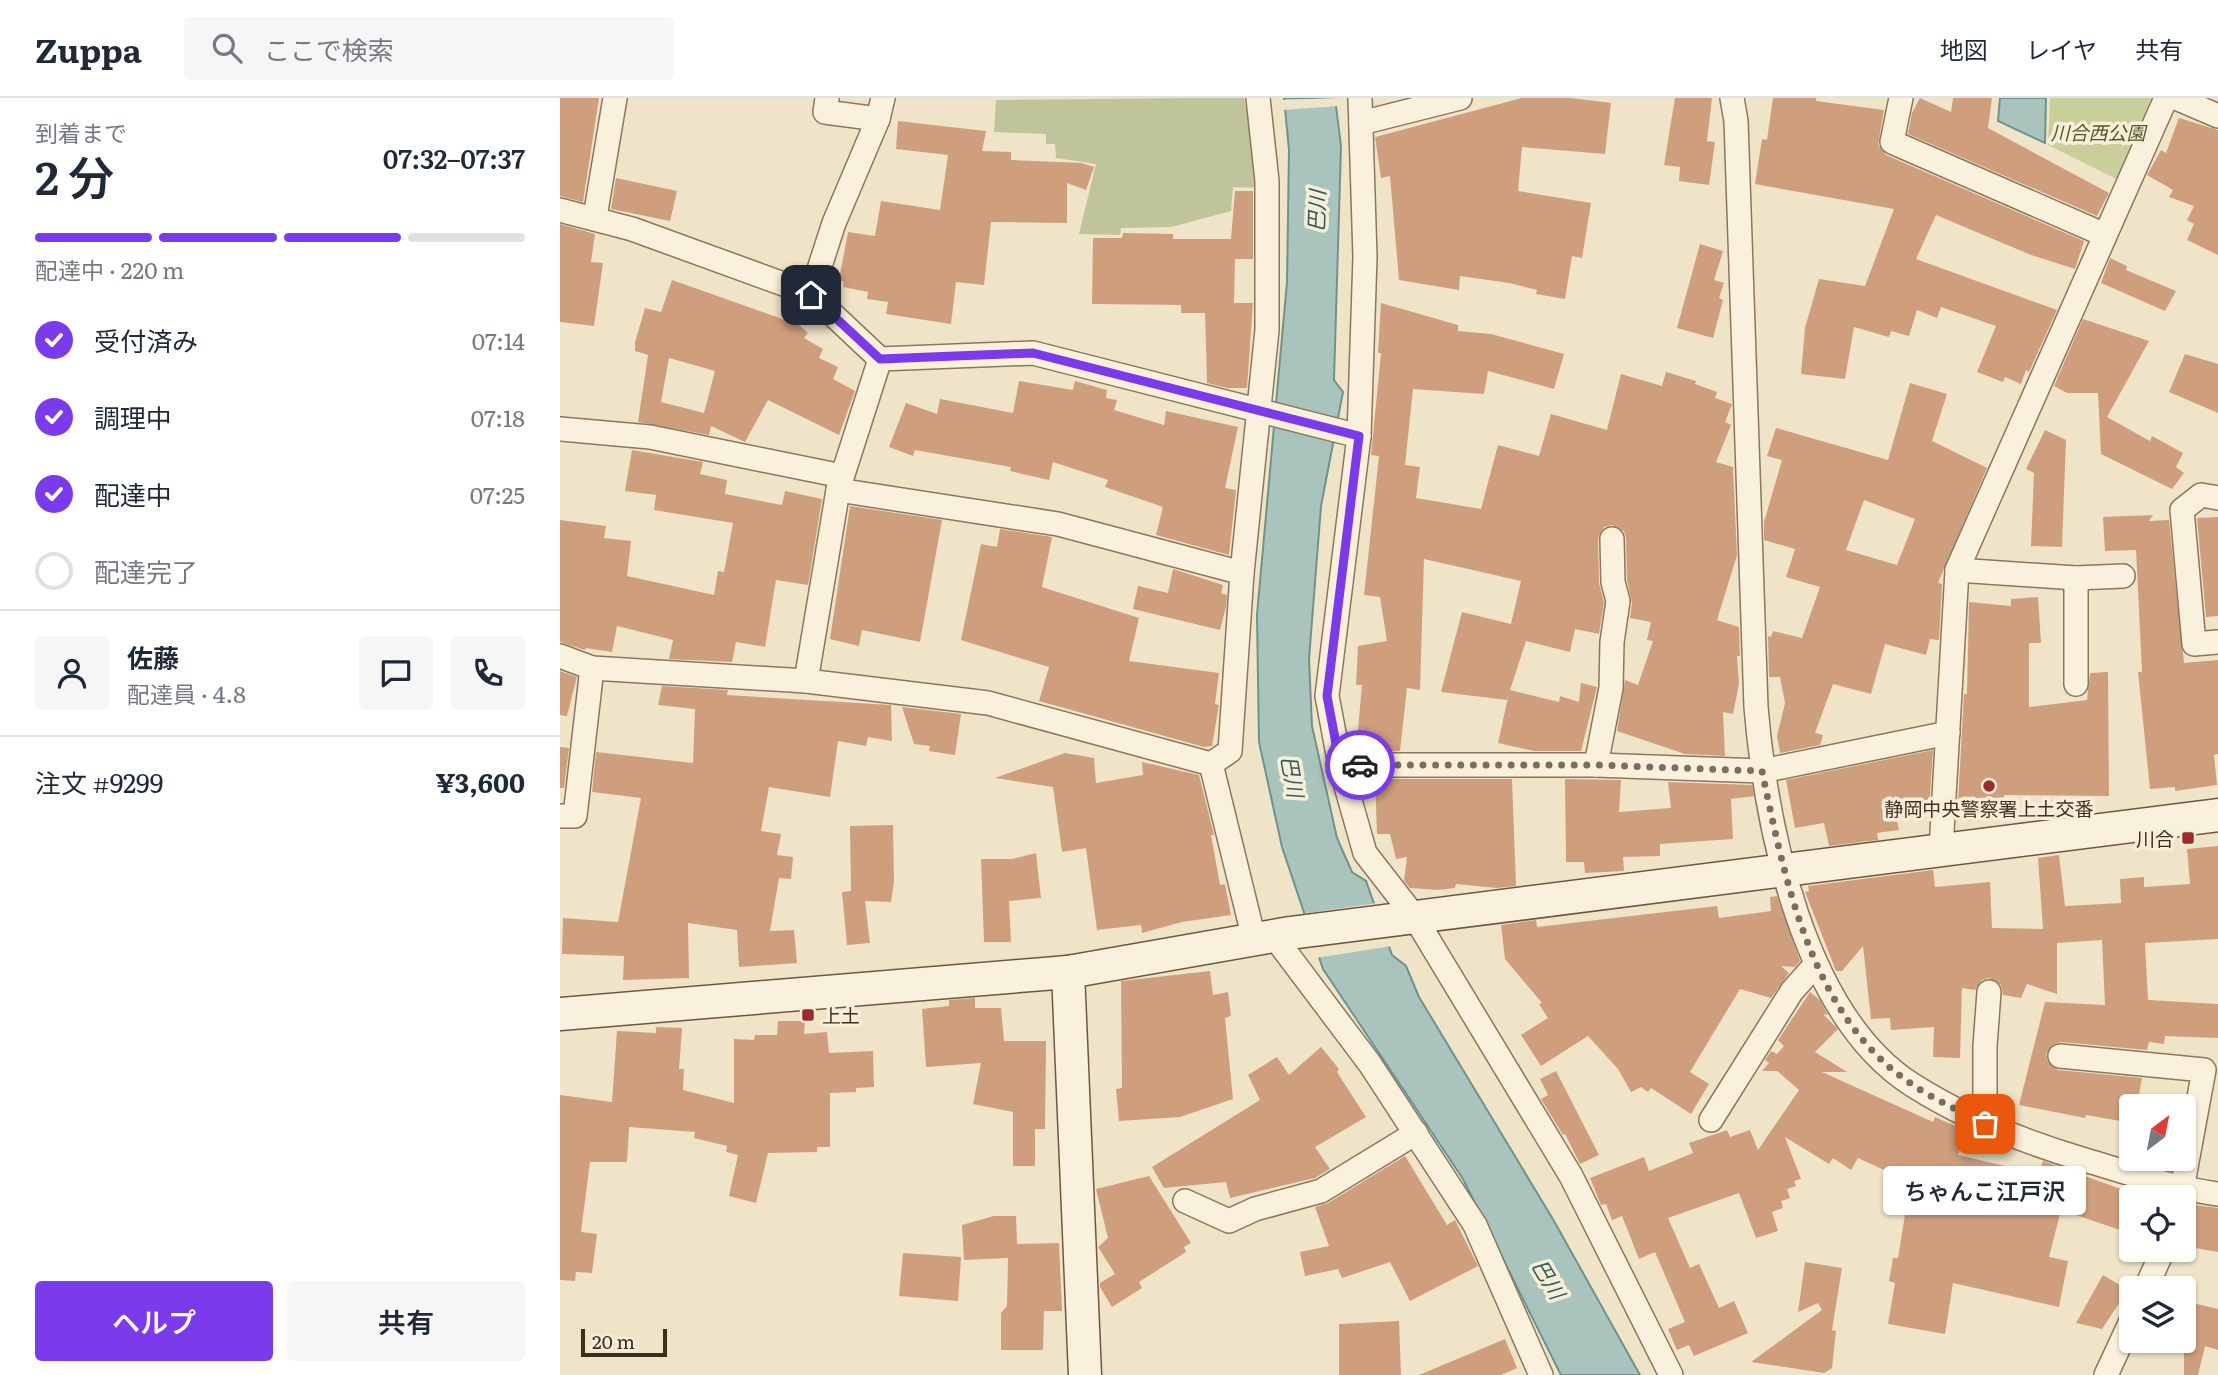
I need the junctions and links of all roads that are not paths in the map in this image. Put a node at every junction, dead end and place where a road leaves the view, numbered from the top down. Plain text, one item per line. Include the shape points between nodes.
1 (615, 98) edge
2 (827, 98) edge
3 (1258, 98) edge
4 (1360, 98) edge
5 (1460, 98) edge
6 (1732, 98) edge
7 (1901, 98) edge
8 (2166, 98) edge
9 (2176, 98) edge
10 (880, 109) edge
11 (2218, 116) edge
12 (1361, 123) junction
13 (560, 210) edge
14 (595, 216) junction
15 (2105, 235) junction
16 (811, 295) junction
17 (880, 359) junction
18 (1264, 413) junction
19 (560, 429) edge
20 (1354, 435) junction
21 (840, 483) junction
22 (2218, 498) edge
23 (1612, 539) dead end
24 (1957, 570) junction
25 (1242, 573) junction
26 (2123, 576) dead end
27 (2076, 578) junction
28 (2218, 642) edge
29 (560, 656) edge
30 (592, 668) junction
31 (806, 681) junction
32 (2076, 684) dead end
33 (1948, 733) junction
34 (1211, 764) junction
35 (1340, 765) junction
36 (1596, 765) junction
37 (1762, 771) junction
38 (2218, 815) edge
39 (560, 816) edge
40 (1941, 849) junction
41 (1783, 869) junction
42 (1406, 917) junction
43 (1272, 935) junction
44 (1816, 964) junction
45 (1068, 972) junction
46 (1989, 992) dead end
47 (560, 1014) edge
48 (2060, 1056) dead end
49 (1711, 1120) dead end
50 (1985, 1124) junction
51 (1416, 1133) junction
52 (2155, 1185) edge
53 (2187, 1185) edge
54 (2218, 1194) edge
55 (2196, 1195) edge
56 (1185, 1201) dead end
57 (2119, 1347) edge
58 (1085, 1375) edge
59 (1541, 1375) edge
60 (1671, 1375) edge
61 (2106, 1375) edge

1 - 14 street
2 - 10 street via 825,112
3 - 18 street via 1267,181
4 - 12 street
5 - 12 street
6 - 37 street
7 - 15 street via 1892,142
8 - 15 street
9 - 11 street
10 - 16 street
12 - 20 street via 1365,257
13 - 14 street
14 - 16 street
15 - 24 street
16 - 17 street
17 - 18 street via 1033,353
17 - 21 street
18 - 20 street
18 - 25 street
19 - 21 street via 650,437
20 - 35 street via 1327,696
21 - 25 street via 1058,524
21 - 31 street
22 - 28 street via 2201,495 2182,510 2194,644
23 - 36 street via 1618,601 1611,688
24 - 27 street
24 - 33 street
25 - 34 street via 1230,751
26 - 27 street
27 - 32 street
29 - 30 street
30 - 31 street
30 - 39 street via 575,816
31 - 34 street via 988,703
33 - 37 street
33 - 40 street
34 - 43 street
35 - 36 street
35 - 42 street via 1365,853
36 - 37 street
37 - 41 street
38 - 40 street
40 - 41 street
41 - 42 street
41 - 44 street
42 - 43 street
42 - 60 street via 1572,1176
43 - 45 street
43 - 51 street
44 - 49 street via 1792,991
44 - 50 street via 1852,1027 1880,1057 1909,1083
45 - 47 street
45 - 58 street
46 - 50 street
48 - 53 street via 2204,1070
50 - 52 street
51 - 56 street via 1321,1191 1229,1221
51 - 59 street via 1475,1225
54 - 55 street
57 - 61 street

